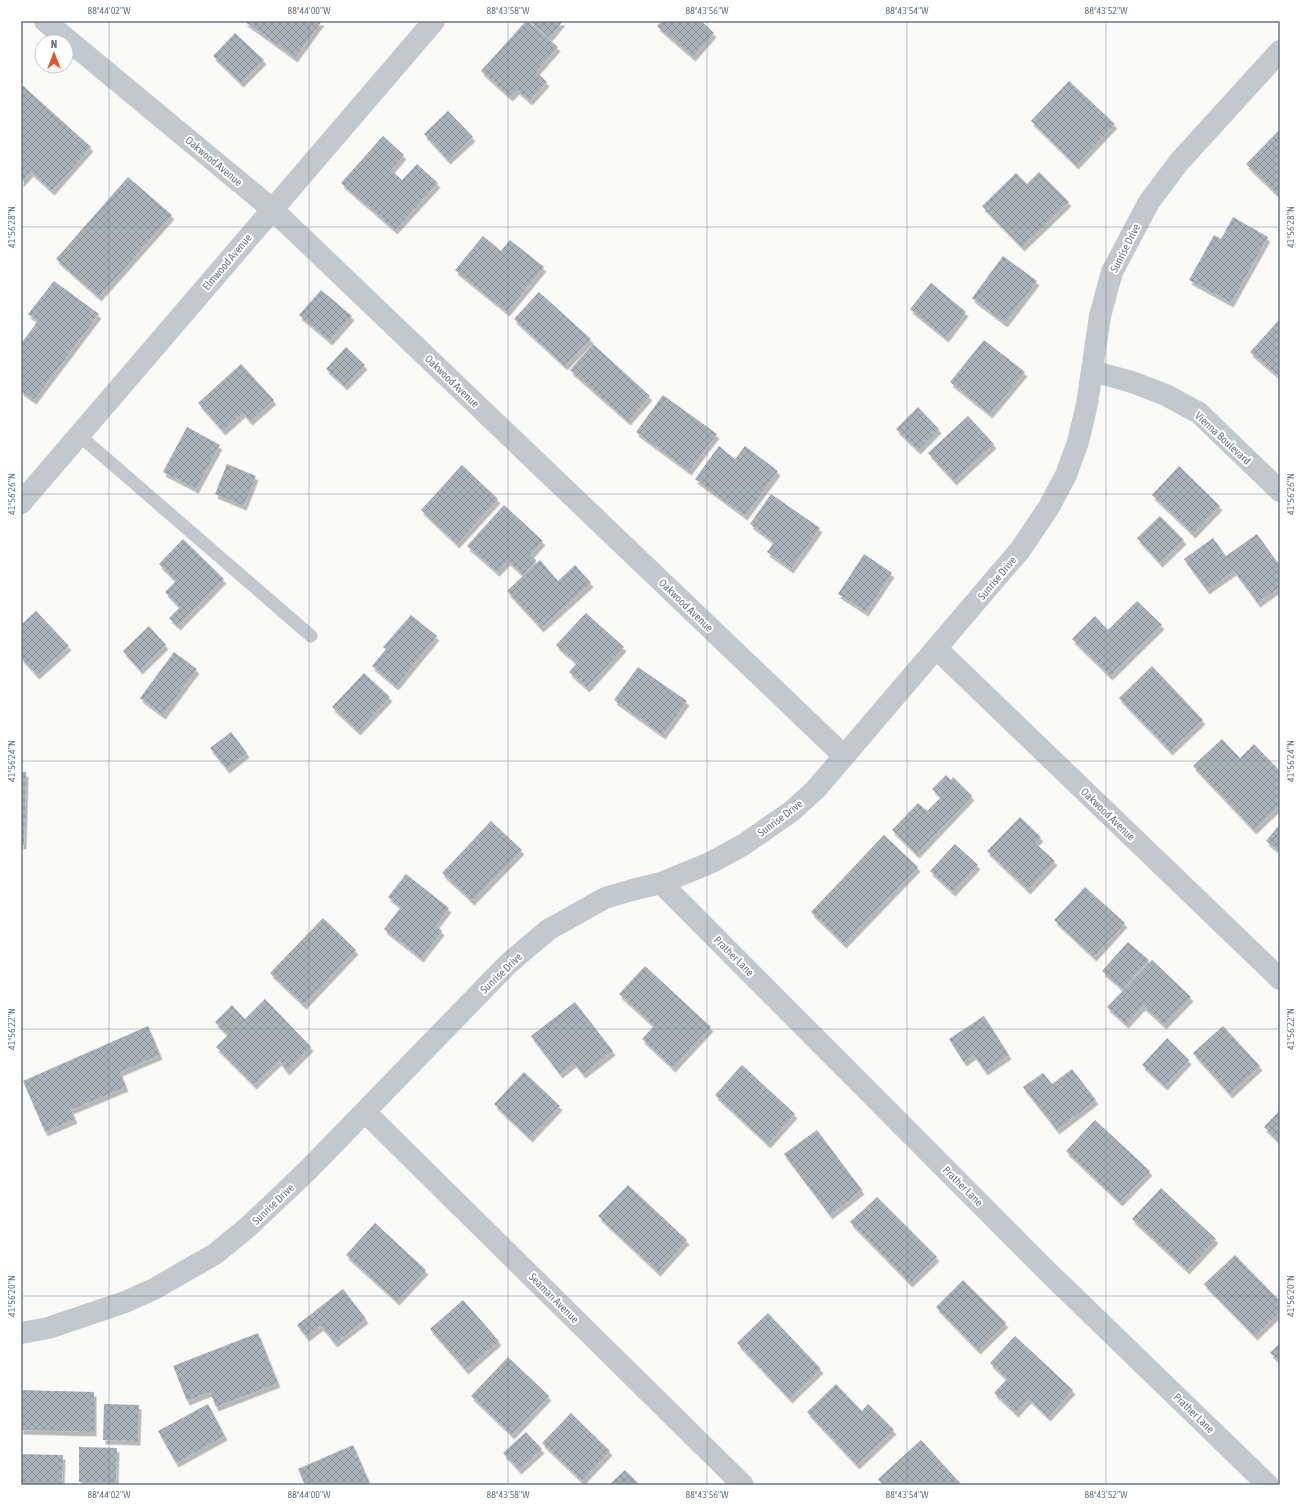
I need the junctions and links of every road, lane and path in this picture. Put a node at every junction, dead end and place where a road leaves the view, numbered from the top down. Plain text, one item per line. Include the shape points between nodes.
1 (45, 21) edge
2 (434, 21) edge
3 (1280, 51) edge
4 (272, 209) junction
5 (1092, 370) junction
6 (80, 436) junction
7 (1280, 491) edge
8 (21, 503) edge
9 (311, 636) dead end
10 (937, 649) junction
11 (844, 756) junction
12 (661, 883) junction
13 (1280, 979) edge
14 (366, 1112) junction
15 (21, 1333) edge
16 (743, 1485) edge
17 (1268, 1485) edge

1 - 4 street, Oakwood Avenue
2 - 4 street, Elmwood Avenue
3 - 5 street, Sunrise Drive via 1179,162 1149,202 1112,272 1100,316
4 - 6 street, Elmwood Avenue
4 - 11 street, Oakwood Avenue
5 - 7 street, Vienna Boulevard via 1166,395 1199,413
5 - 10 street, Sunrise Drive via 1078,442 1066,475 1049,507 1020,550
6 - 8 street, Elmwood Avenue
6 - 9 lane
10 - 11 street, Sunrise Drive
10 - 13 street, Oakwood Avenue
11 - 12 street, Sunrise Drive via 816,789 792,811 744,845 710,863
12 - 14 street, Sunrise Drive via 605,898 548,930 509,963
12 - 17 street, Prather Lane via 1048,1272
14 - 15 street, Sunrise Drive via 248,1227 215,1254 154,1289 125,1302 48,1328
14 - 16 street, Seaman Avenue

